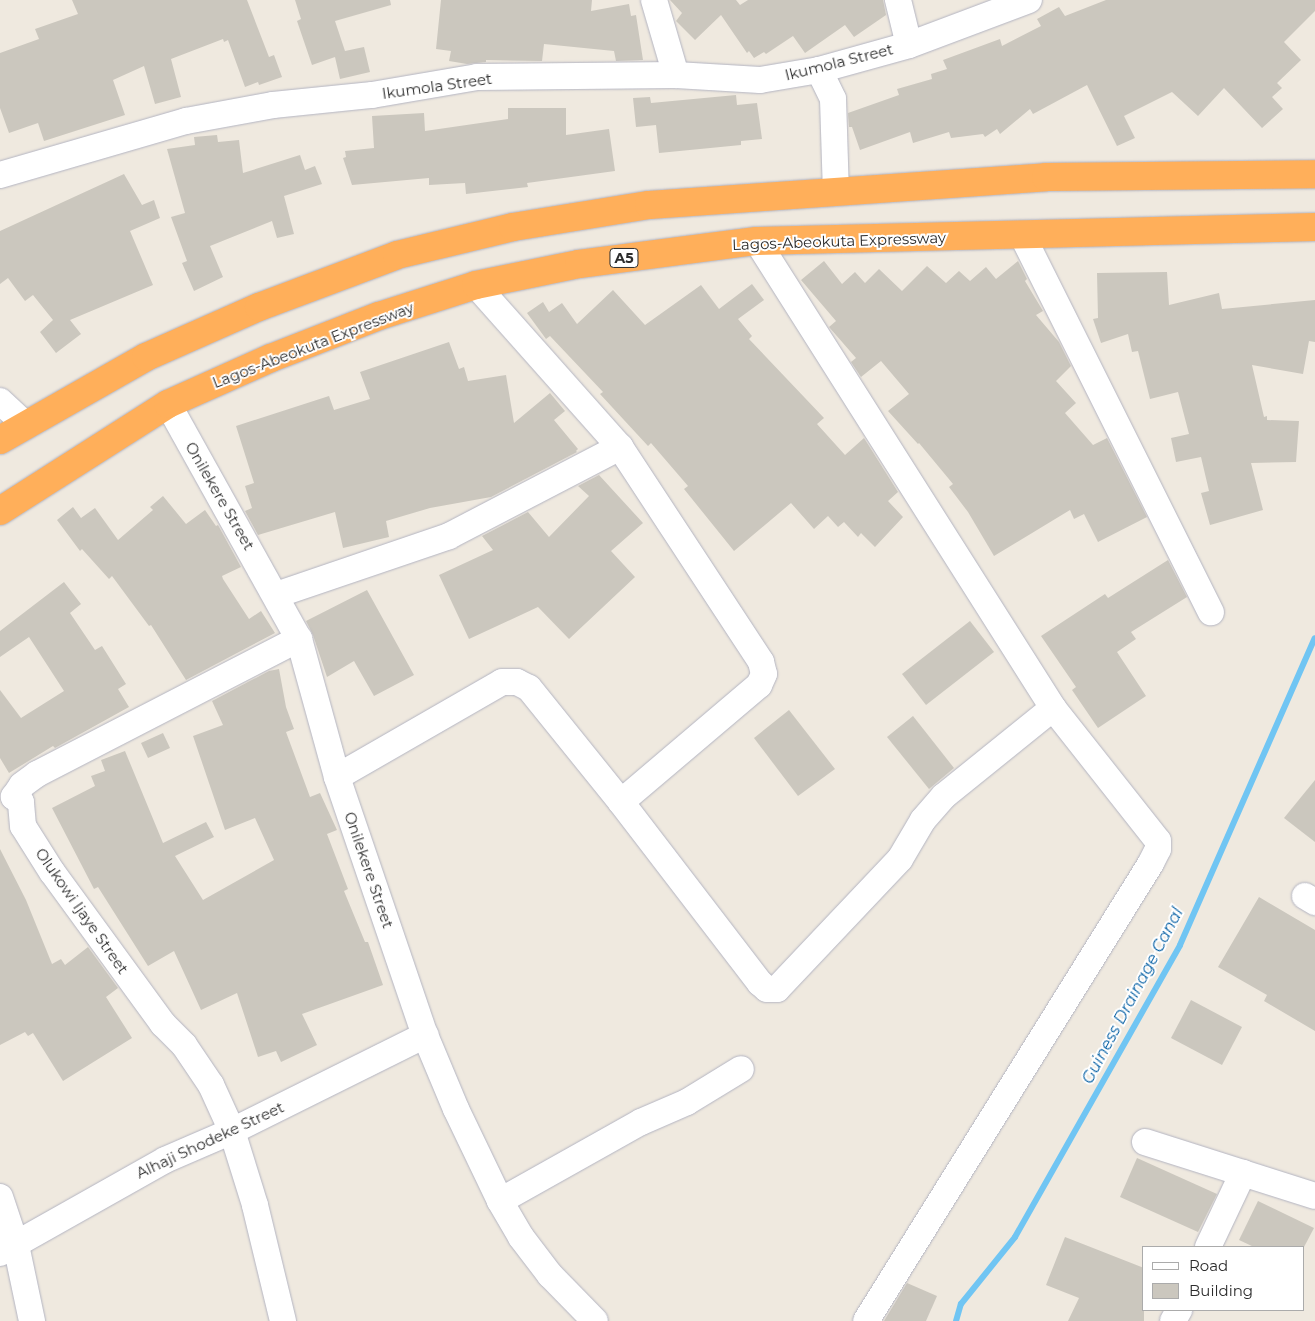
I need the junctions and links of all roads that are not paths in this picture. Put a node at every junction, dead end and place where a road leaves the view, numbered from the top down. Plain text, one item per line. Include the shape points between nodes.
1 (654, 0) edge
2 (898, 0) edge
3 (1029, 0) edge
4 (909, 45) junction
5 (819, 70) junction
6 (676, 75) junction
7 (1309, 174) edge
8 (0, 175) edge
9 (836, 192) junction
10 (1309, 227) edge
11 (1022, 235) junction
12 (758, 241) junction
13 (476, 286) junction
14 (0, 401) edge
15 (168, 404) junction
16 (25, 424) junction
17 (0, 440) edge
18 (620, 447) junction
19 (0, 511) edge
20 (276, 595) junction
21 (1211, 612) dead end
22 (299, 639) junction
23 (1054, 708) junction
24 (337, 777) junction
25 (621, 802) junction
26 (425, 1036) junction
27 (742, 1069) dead end
28 (232, 1131) junction
29 (1145, 1142) dead end
30 (1243, 1173) junction
31 (1315, 1196) edge
32 (0, 1197) edge
33 (500, 1201) junction
34 (1208, 1246) edge
35 (8, 1249) edge
36 (32, 1321) edge
37 (283, 1321) edge
38 (595, 1321) edge
39 (866, 1321) edge

1 - 6 street
2 - 4 street
3 - 4 street, Ikumola Street
4 - 5 street, Ikumola Street
5 - 6 street, Ikumola Street via 760,80
5 - 9 street via 832,99
6 - 8 street, Ikumola Street via 478,77 372,95 273,105 186,122
7 - 9 highway via 1046,177
9 - 16 highway via 649,205 513,227 397,254 259,307 146,357
10 - 11 highway, Lagos-Abeokuta Expressway / A5
11 - 12 highway, Lagos-Abeokuta Expressway / A5
11 - 21 street
12 - 13 highway, Lagos-Abeokuta Expressway / A5 via 579,264
12 - 23 street
13 - 15 highway, Lagos-Abeokuta Expressway / A5 via 379,316 271,358
13 - 18 street
14 - 16 street
15 - 19 highway, Lagos-Abeokuta Expressway / A5
15 - 20 street, Onilekere Street
16 - 17 highway
18 - 20 street via 449,536
18 - 25 street via 761,662 764,674 759,685
20 - 22 street, Onilekere Street
22 - 24 street, Onilekere Street
22 - 28 street, Olukowi Ijaye Street via 37,774 22,785 14,798 21,802 23,826 52,872 163,1024 184,1046 211,1085
23 - 25 street via 944,796 923,820 900,859 777,989 760,983
23 - 39 street via 1150,829 1158,841 1158,849
24 - 25 street via 502,682 517,682 529,688
24 - 26 street, Onilekere Street
26 - 28 street, Alhaji Shodeke Street
26 - 33 street, Onilekere Street
27 - 33 street via 687,1102 641,1122
28 - 35 street, Alhaji Shodeke Street via 165,1160
28 - 37 street, Olukowi Ijaye Street via 256,1205
29 - 30 street
30 - 31 street
30 - 34 street
32 - 35 street
33 - 38 street, Onilekere Street via 520,1237 550,1275
35 - 36 street

